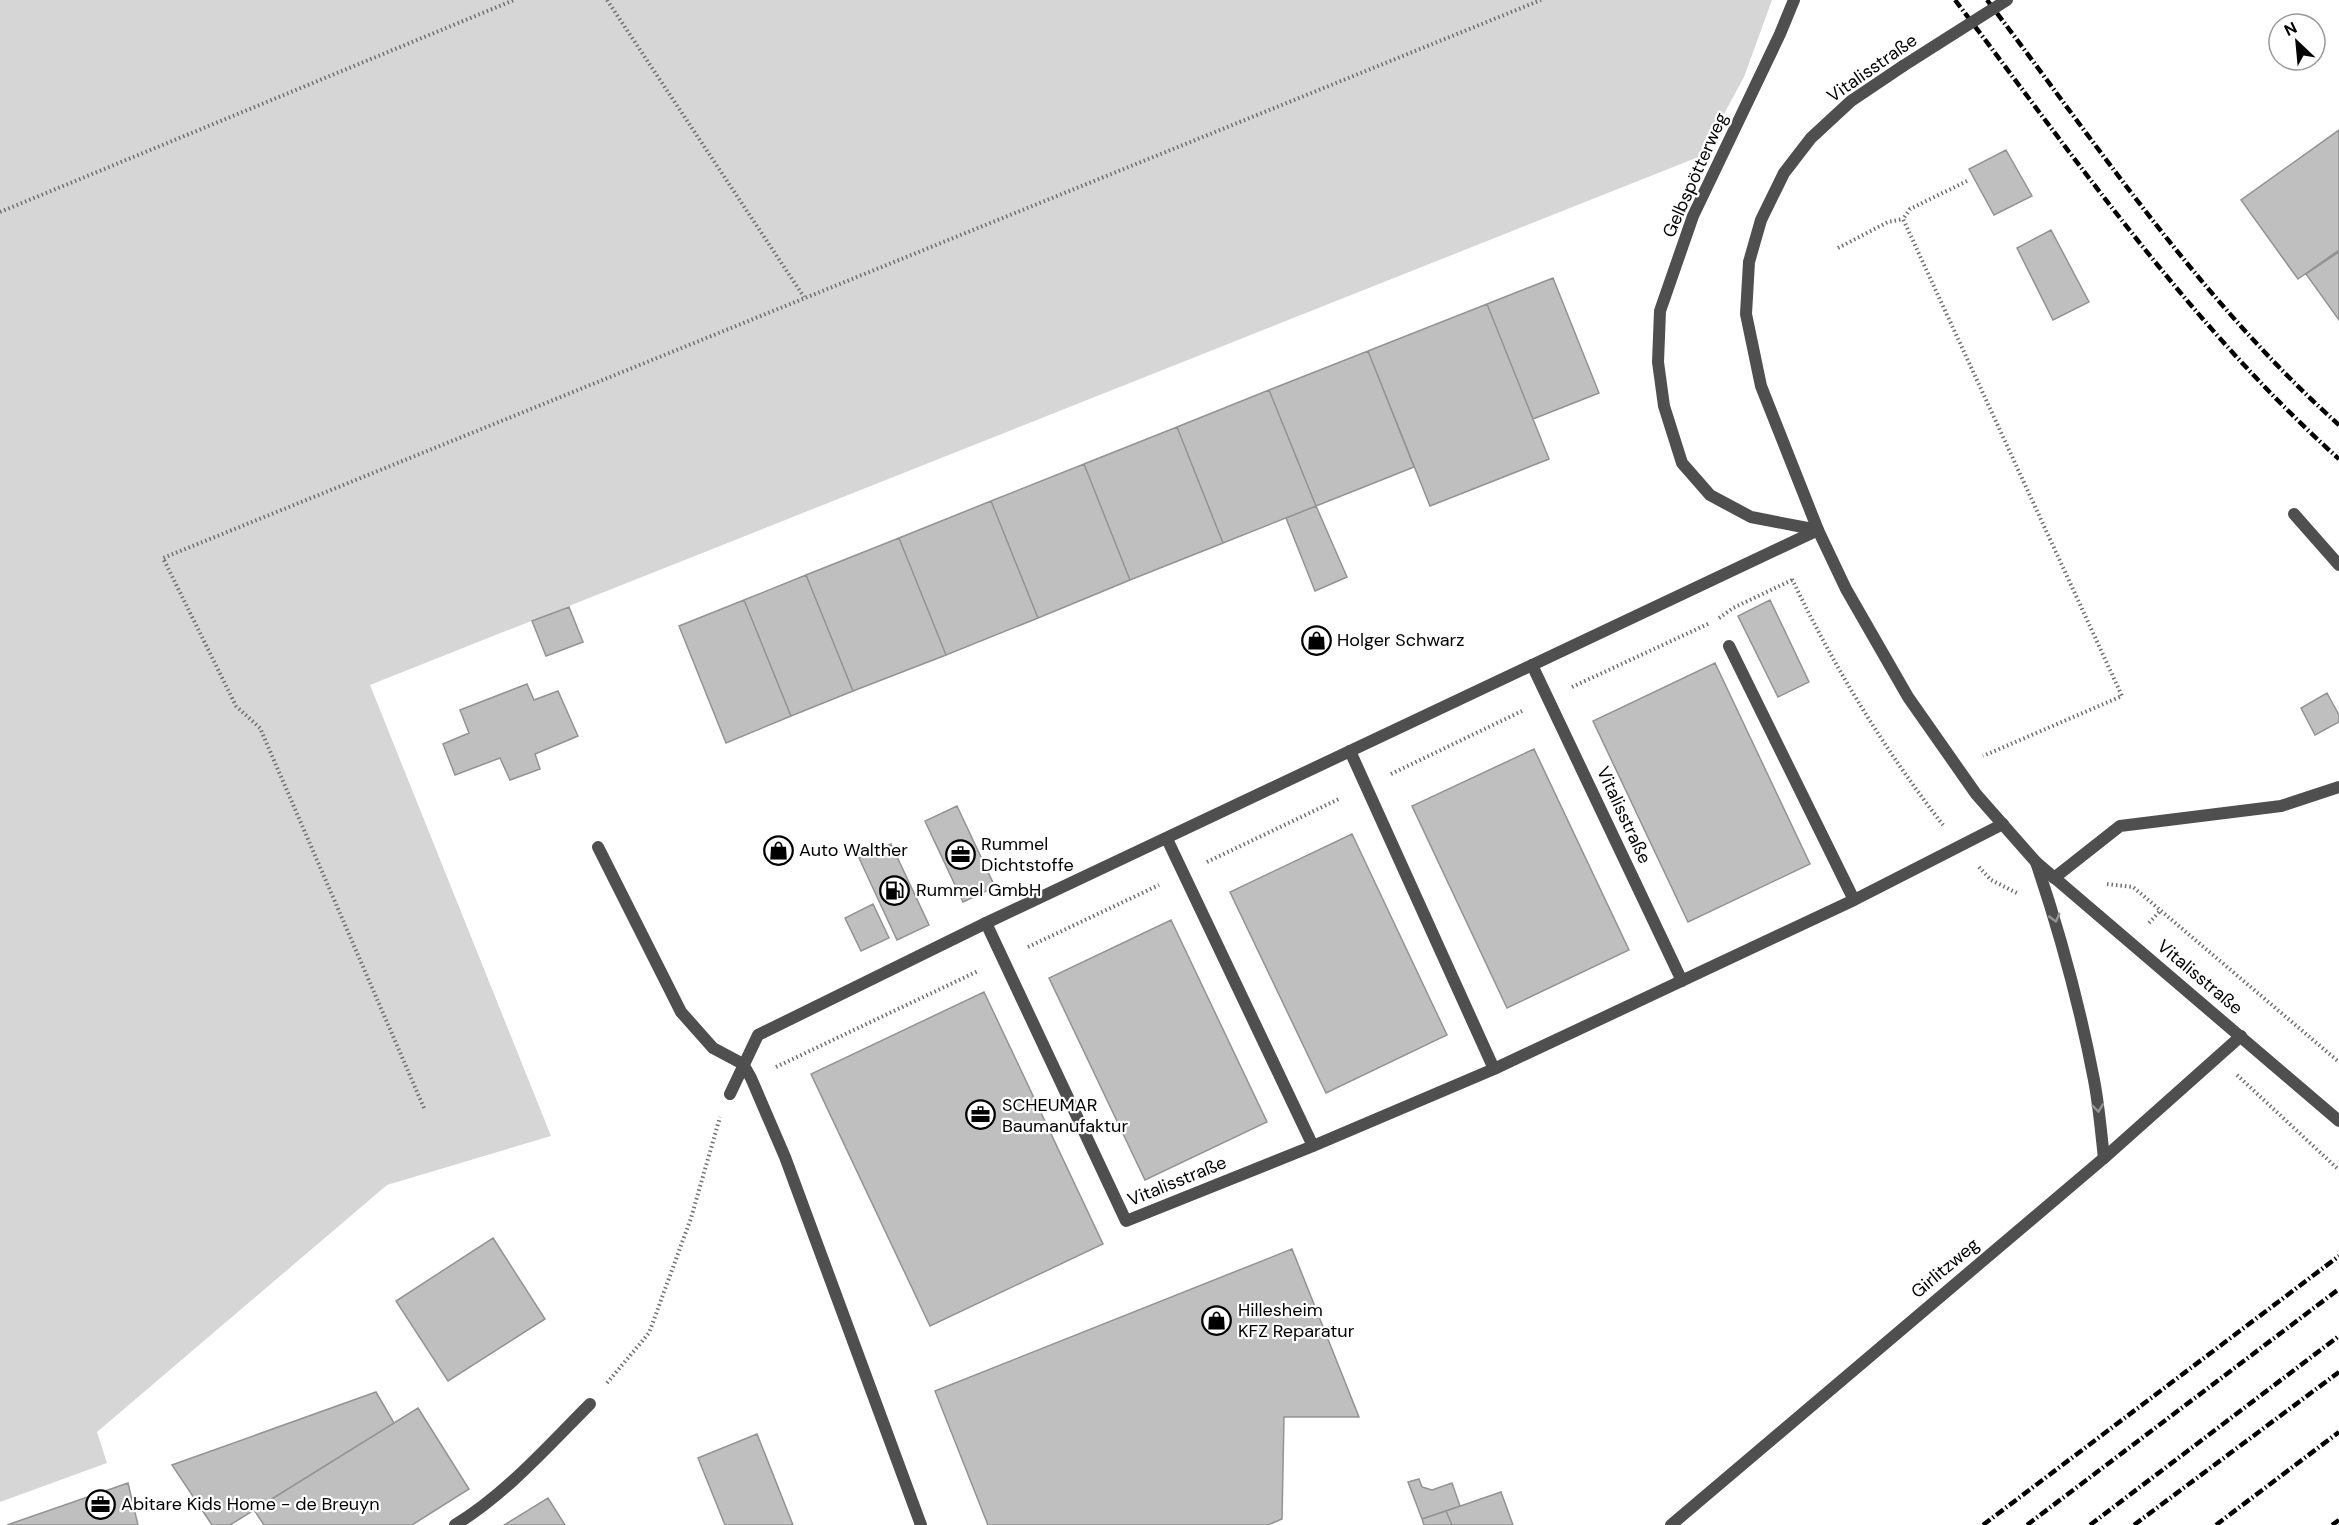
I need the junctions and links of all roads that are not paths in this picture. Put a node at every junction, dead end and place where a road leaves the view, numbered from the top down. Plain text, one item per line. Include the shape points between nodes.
1 (1794, 0) edge
2 (2007, 0) edge
3 (2294, 514) dead end
4 (1818, 530) junction
5 (2339, 565) edge
6 (1729, 646) dead end
7 (1532, 665) junction
8 (1350, 751) junction
9 (2339, 787) edge
10 (2003, 824) junction
11 (1167, 839) junction
12 (598, 847) dead end
13 (2036, 862) junction
14 (2054, 878) junction
15 (1854, 900) junction
16 (986, 923) junction
17 (1682, 981) junction
18 (2241, 1036) junction
19 (743, 1064) junction
20 (1494, 1069) junction
21 (730, 1094) road end
22 (2339, 1121) edge
23 (1313, 1146) junction
24 (2104, 1158) junction
25 (590, 1404) road end
26 (455, 1525) edge
27 (921, 1525) edge
28 (1671, 1525) edge

1 - 4 street, Gelbspötterweg via 1693,216 1660,312 1658,362 1664,406 1682,463 1710,495 1750,517
2 - 4 street, Vitalisstraße, bridge via 1851,101 1811,138 1784,173 1761,220 1749,262 1746,314 1761,386
3 - 5 street
4 - 7 street
4 - 10 street, Vitalisstraße via 1846,589 1908,697 1976,794
6 - 15 street
7 - 8 street
7 - 17 street, Vitalisstraße
8 - 11 street
8 - 20 street
9 - 14 street via 2281,806 2120,826
10 - 13 street, Vitalisstraße
10 - 15 street, Vitalisstraße
11 - 16 street
11 - 23 street
12 - 19 street via 681,1012 713,1048
13 - 14 street, Vitalisstraße
13 -> 24 street, Vitalisstraße via 2084,1031
14 - 18 street, Vitalisstraße
15 - 17 street, Vitalisstraße
16 - 19 street via 758,1035
16 - 23 street, Vitalisstraße via 1126,1221
17 - 20 street, Vitalisstraße
18 - 22 street, Vitalisstraße
18 - 24 street, Girlitzweg
19 - 21 street
19 - 27 street via 785,1157
20 - 23 street, Vitalisstraße
24 - 28 street, Girlitzweg
25 - 26 street via 531,1463 476,1512

